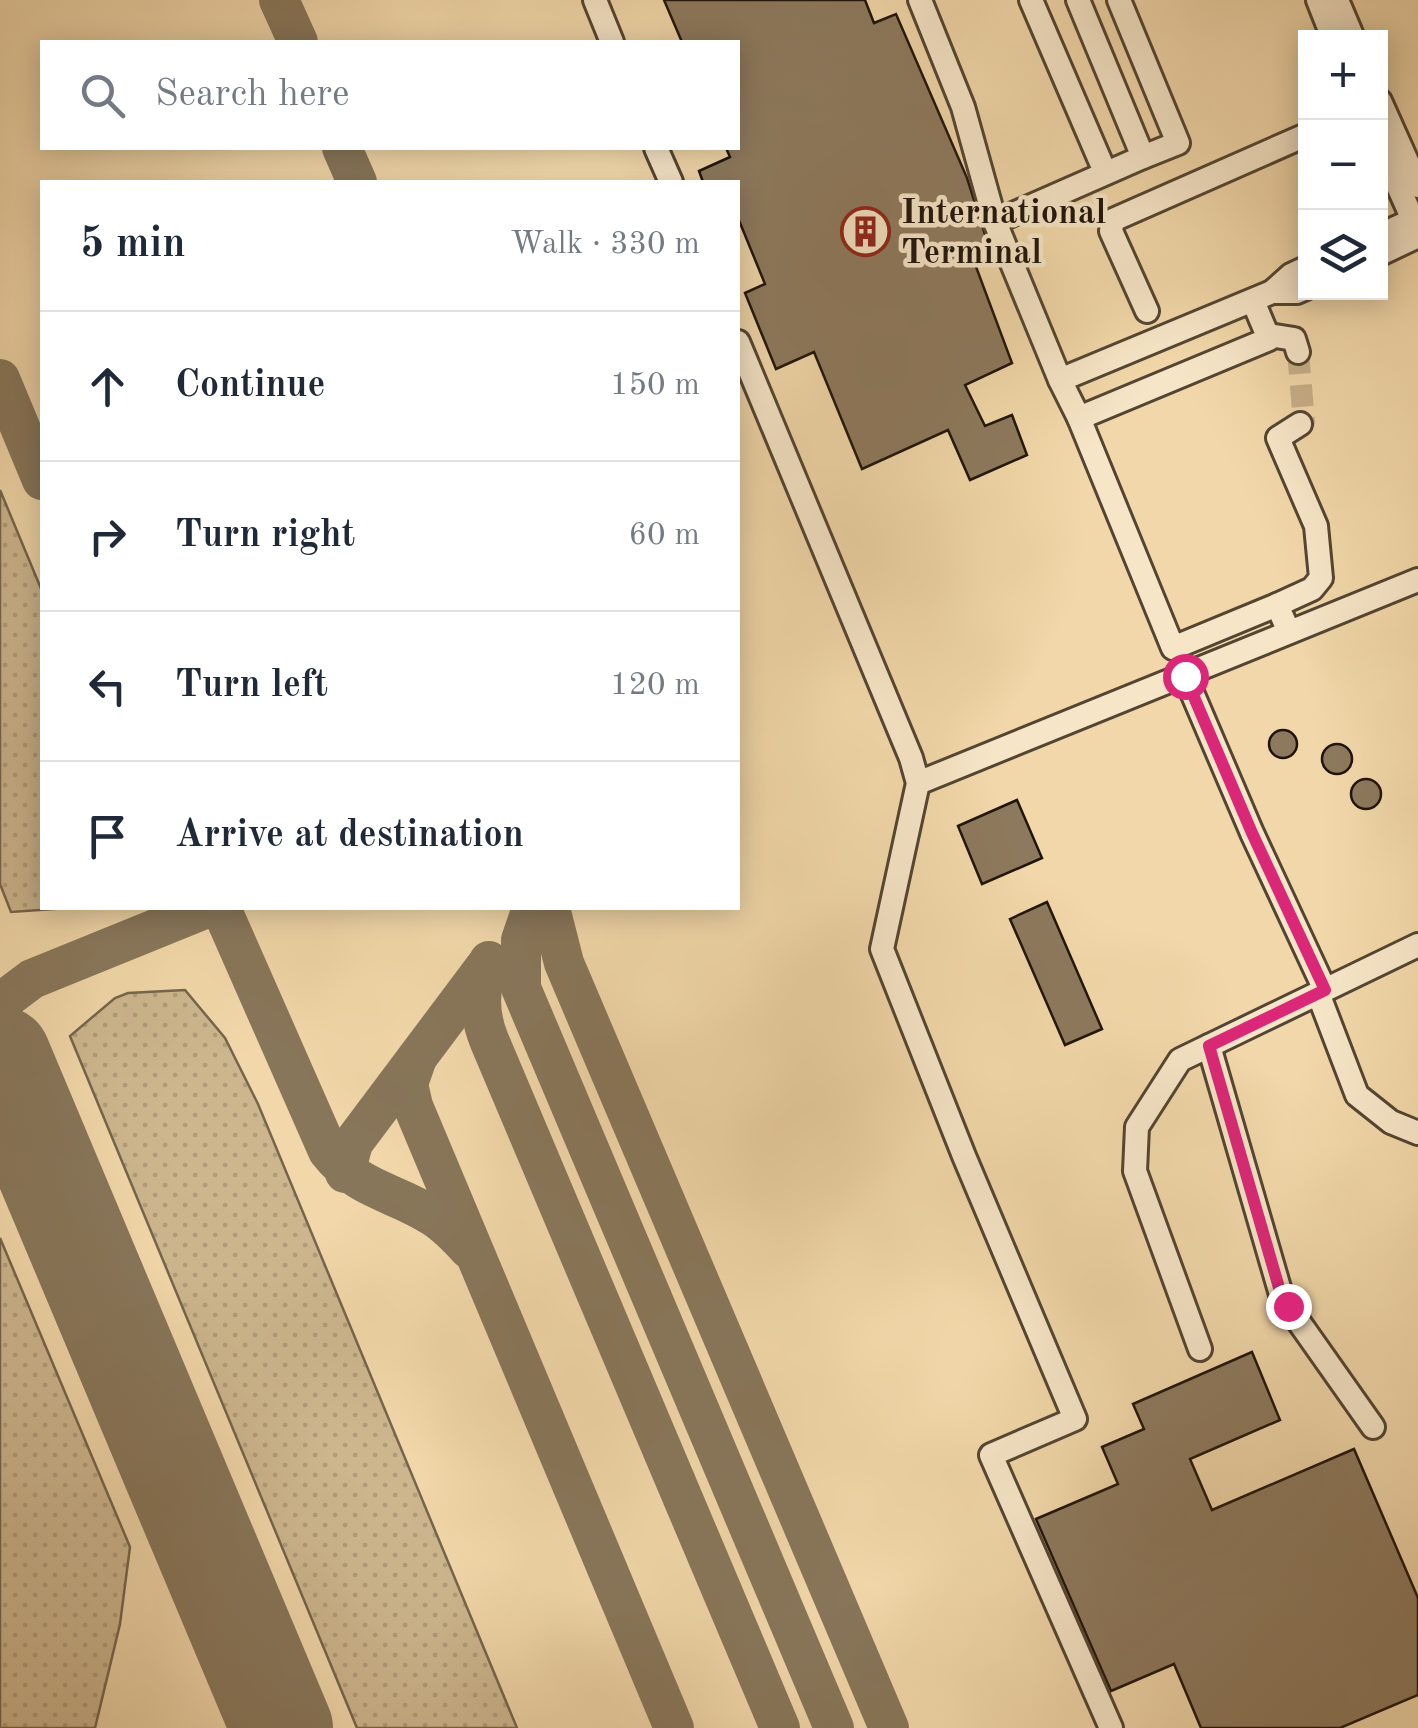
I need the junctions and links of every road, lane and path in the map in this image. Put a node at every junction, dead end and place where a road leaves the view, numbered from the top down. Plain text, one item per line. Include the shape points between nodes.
1 (595, 0) edge
2 (920, 0) edge
3 (1031, 0) edge
4 (1078, 0) edge
5 (1119, 0) edge
6 (1318, 0) edge
7 (1337, 0) edge
8 (1331, 30) edge
9 (1350, 30) edge
10 (611, 40) edge
11 (1298, 139) edge
12 (1394, 142) edge
13 (657, 150) edge
14 (1143, 157) junction
15 (1104, 172) junction
16 (670, 180) edge
17 (1418, 186) edge
18 (996, 222) junction
19 (1416, 229) edge
20 (1388, 234) edge
21 (1388, 248) edge
22 (1298, 272) edge
23 (1298, 292) edge
24 (1263, 296) junction
25 (1148, 311) dead end
26 (1270, 335) junction
27 (740, 347) edge
28 (1298, 352) dead end
29 (1060, 380) junction
30 (1079, 418) junction
31 (1300, 424) tunnel mouth
32 (1418, 580) edge
33 (1277, 605) junction
34 (1289, 632) junction
35 (1185, 676) junction
36 (918, 783) junction
37 (1418, 945) edge
38 (1322, 992) junction
39 (1209, 1046) junction
40 (1418, 1133) edge
41 (1200, 1349) dead end
42 (1372, 1427) dead end
43 (1111, 1728) edge

1 - 10 lane
2 - 18 lane via 963,107
3 - 15 lane
4 - 14 lane
5 - 14 lane via 1178,143
6 - 8 lane
7 - 9 lane
11 - 25 lane via 1113,220 1111,232
12 - 17 lane
12 - 19 lane
13 - 16 lane
14 - 15 lane
15 - 18 lane
18 - 29 lane
19 - 20 lane
19 - 21 lane
22 - 24 lane
23 - 24 lane
24 - 26 lane
24 - 29 lane
26 - 28 lane via 1294,339
26 - 30 lane
27 - 36 lane
29 - 30 lane
30 - 33 lane via 1173,648
31 - 33 lane via 1278,438 1316,526 1322,571 1316,587
32 - 34 lane
33 - 34 lane
34 - 35 lane
35 - 36 lane
35 - 38 lane
36 - 43 lane via 882,949 1074,1419 991,1456
37 - 38 lane
38 - 39 lane
38 - 40 lane via 1357,1095 1390,1122
39 - 41 lane via 1180,1060 1137,1127 1135,1170
39 - 42 lane via 1282,1298

